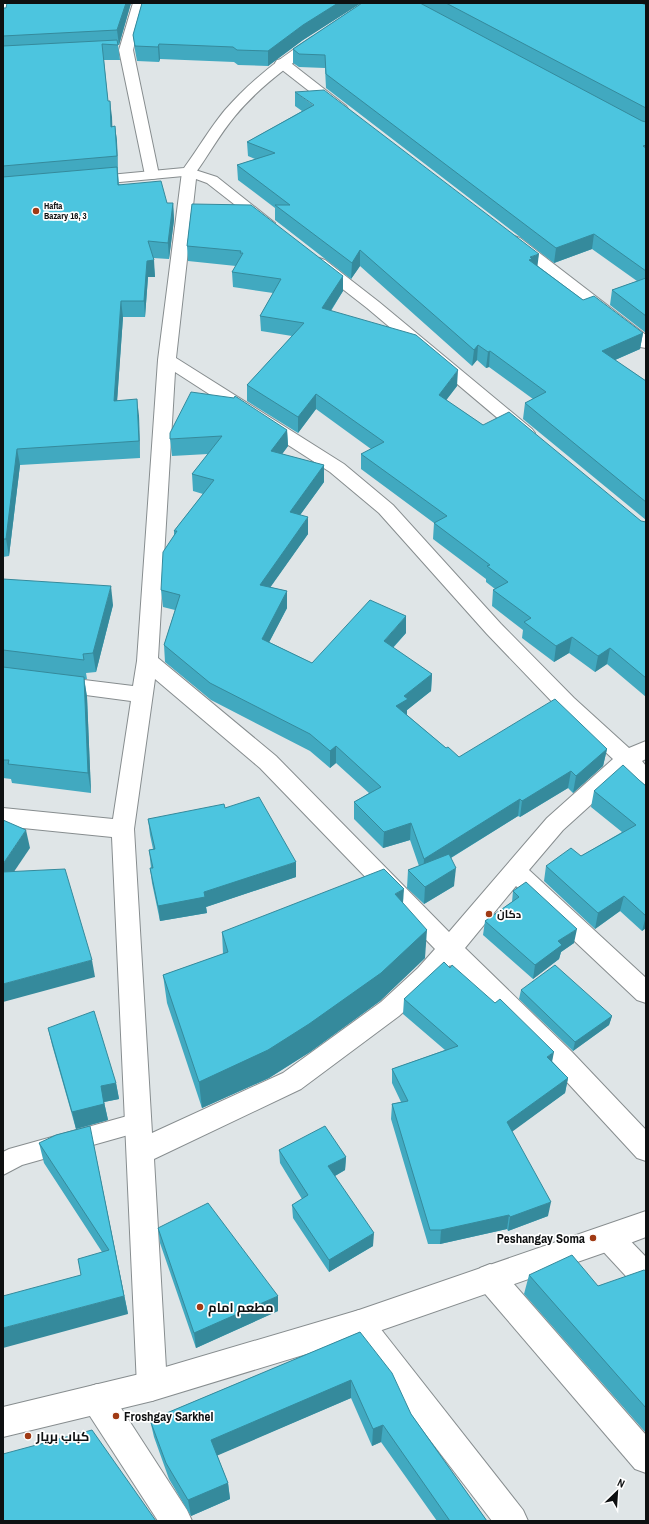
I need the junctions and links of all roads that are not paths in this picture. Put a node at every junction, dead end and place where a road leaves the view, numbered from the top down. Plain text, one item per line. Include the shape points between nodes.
1 (6, 3) edge
2 (139, 3) edge
3 (3, 18) edge
4 (327, 33) edge
5 (111, 50) edge
6 (126, 50) junction
7 (282, 63) junction
8 (351, 116) edge
9 (189, 172) junction
10 (152, 175) junction
11 (74, 182) edge
12 (502, 232) edge
13 (280, 233) edge
14 (305, 252) edge
15 (646, 342) edge
16 (167, 360) junction
17 (541, 445) edge
18 (147, 661) junction
19 (3, 677) edge
20 (142, 695) junction
21 (636, 754) edge
22 (646, 780) edge
23 (3, 817) edge
24 (123, 829) junction
25 (515, 871) junction
26 (450, 949) junction
27 (646, 993) edge
28 (138, 1123) junction
29 (646, 1149) edge
30 (140, 1152) junction
31 (3, 1164) edge
32 (646, 1224) edge
33 (609, 1238) junction
34 (646, 1277) edge
35 (490, 1278) junction
36 (359, 1324) junction
37 (152, 1386) junction
38 (97, 1399) junction
39 (3, 1422) edge
40 (646, 1458) edge
41 (176, 1521) edge
42 (512, 1521) edge

1 - 3 street
2 - 6 street
4 - 7 street
5 - 6 street
6 - 10 street
7 - 8 street
7 - 9 street via 230,114
9 - 10 street
9 - 13 street via 212,180
9 - 16 street
10 - 11 street
12 - 15 street
14 - 17 street via 373,305
16 - 18 street
16 - 21 street via 337,468 386,510 494,630 566,703
18 - 20 street
18 - 26 street via 268,762
19 - 20 street
20 - 24 street
21 - 22 street
21 - 25 street via 556,824
23 - 24 street
24 - 28 street
25 - 26 street
25 - 27 street
26 - 29 street via 563,1060
26 - 30 street via 427,975 390,1009 292,1081
28 - 30 street
28 - 31 lane via 17,1156
30 - 37 street
32 - 33 street
33 - 34 street
33 - 35 street
35 - 36 street
35 - 40 street
36 - 37 street
36 - 42 street
37 - 38 street
38 - 39 street
38 - 41 street

